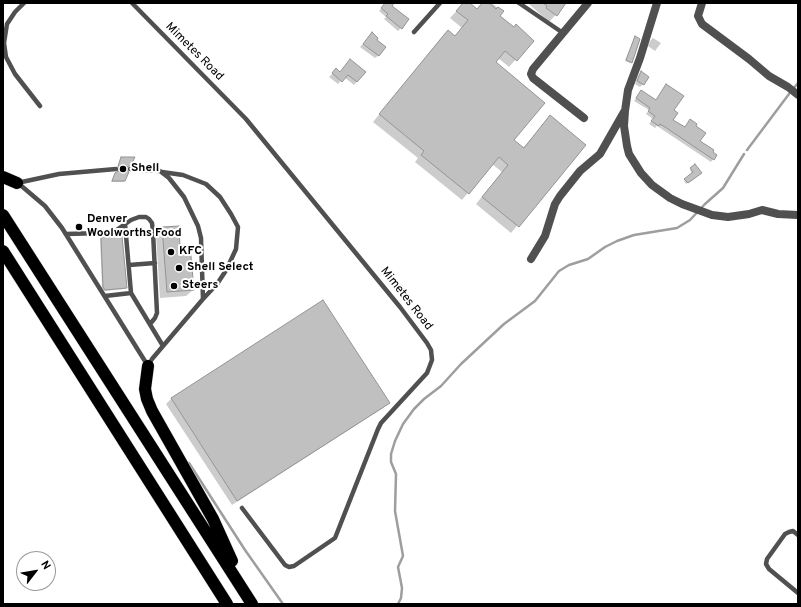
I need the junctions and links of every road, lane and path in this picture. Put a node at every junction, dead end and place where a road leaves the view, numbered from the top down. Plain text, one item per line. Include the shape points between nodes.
1 (24, 3) edge
2 (132, 3) edge
3 (440, 3) edge
4 (519, 3) edge
5 (588, 3) edge
6 (658, 3) edge
7 (702, 3) edge
8 (414, 32) dead end
9 (563, 33) junction
10 (798, 95) edge
11 (40, 106) dead end
12 (625, 111) junction
13 (584, 118) dead end
14 (116, 169) dead end
15 (130, 169) dead end
16 (160, 171) junction
17 (3, 177) edge
18 (18, 183) junction
19 (798, 214) edge
20 (3, 215) edge
21 (125, 224) junction
22 (66, 234) junction
23 (3, 251) edge
24 (531, 259) dead end
25 (155, 262) junction
26 (129, 265) junction
27 (131, 293) junction
28 (105, 296) junction
29 (203, 299) junction
30 (150, 324) junction
31 (163, 346) junction
32 (148, 366) junction
33 (242, 508) dead end
34 (798, 535) edge
35 (798, 593) edge
36 (251, 602) edge
37 (227, 604) edge

1 - 11 lane via 7,24 4,42 6,57 15,74
2 - 33 lane, Mimetes Road via 246,119 400,307 431,350 432,360 427,373 381,423 335,538 289,567
3 - 8 lane
4 - 9 lane
5 - 9 street
6 - 12 street via 628,90
7 - 10 street via 698,16 702,24 768,76
9 - 13 street via 531,74
12 - 19 street via 624,126 630,154 641,173 670,198 722,217 746,215 762,210 778,214
12 - 24 street via 600,154 580,171 560,196 545,236
14 - 18 lane via 59,174
15 - 16 lane
16 - 29 lane via 170,178 184,197 198,226 201,238
16 - 29 lane via 183,174 206,184 220,197 238,227 236,249 230,262 217,284
17 - 18 highway
18 - 22 lane via 45,206
20 - 36 highway
21 - 22 lane via 115,231
21 - 25 lane via 139,217 150,219
21 - 26 lane
22 - 28 lane
23 - 37 highway
25 - 26 lane
25 - 30 lane via 157,313
26 - 27 lane
27 - 28 lane
27 - 30 lane
28 - 32 lane
29 - 31 lane
30 - 31 lane
31 - 32 lane
32 - 36 highway via 145,389 152,411 214,519
34 - 35 lane via 793,531 785,534 766,564

